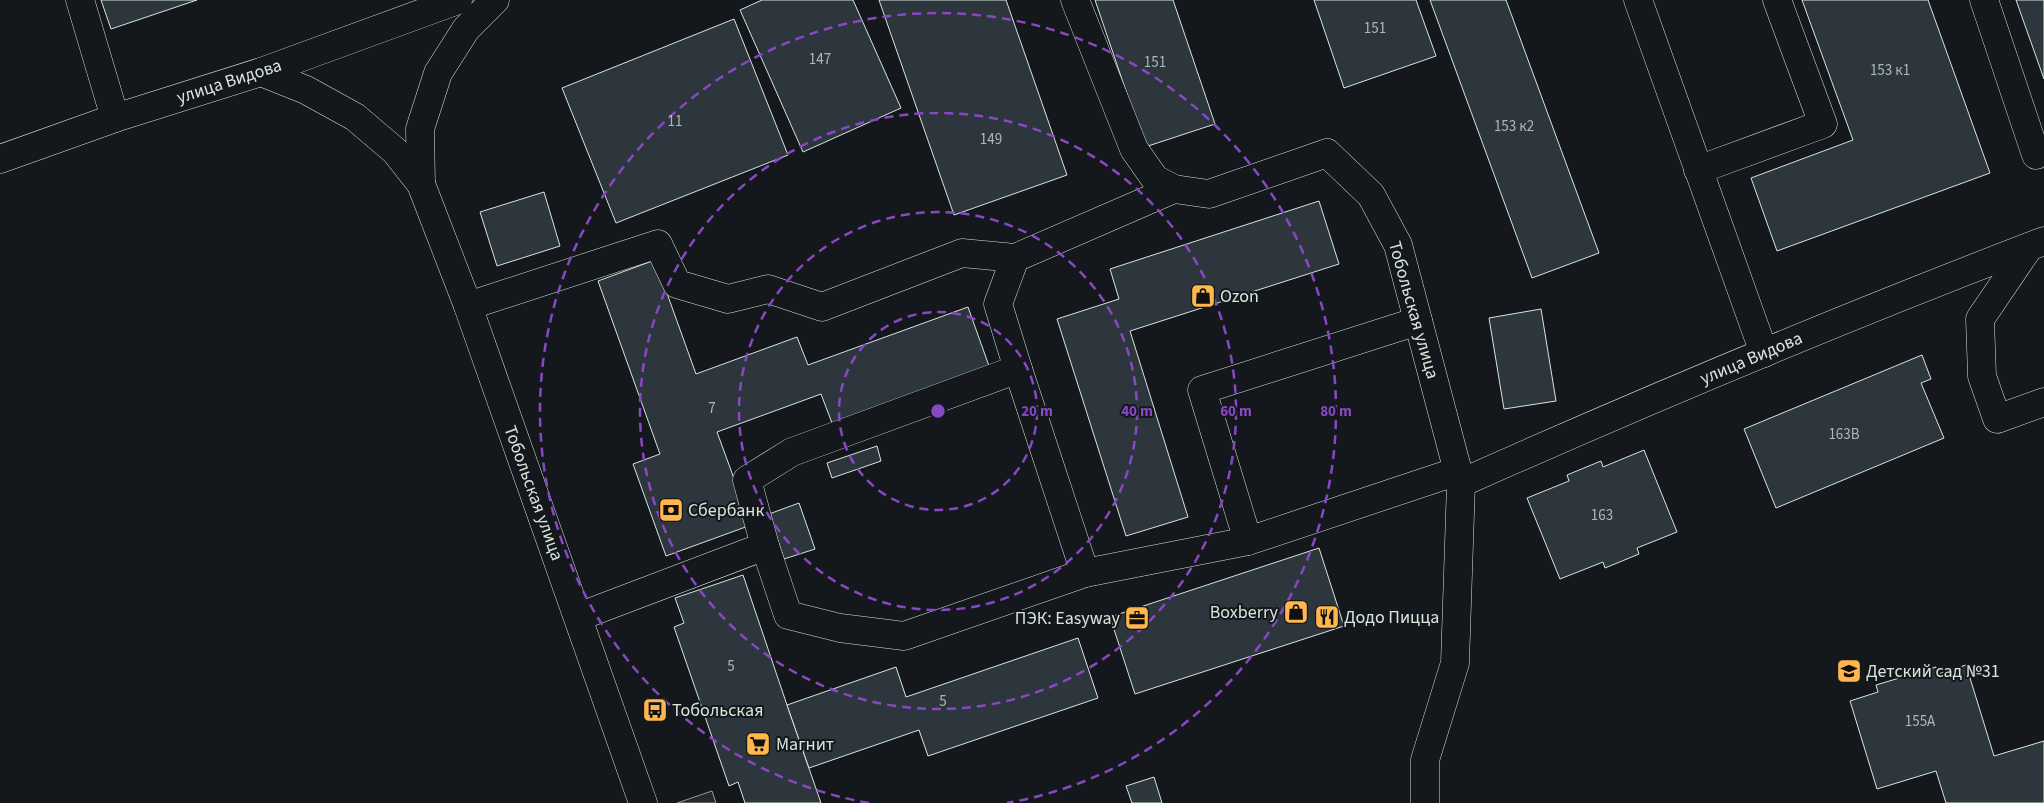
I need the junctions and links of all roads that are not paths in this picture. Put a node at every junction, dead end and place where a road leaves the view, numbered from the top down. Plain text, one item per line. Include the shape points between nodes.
1 (80, 0) edge
2 (458, 0) edge
3 (495, 0) edge
4 (1075, 0) edge
5 (1638, 0) edge
6 (1777, 0) edge
7 (1984, 0) edge
8 (261, 72) junction
9 (115, 118) junction
10 (2036, 155) dead end
11 (0, 159) edge
12 (1698, 170) junction
13 (421, 184) junction
14 (1174, 189) junction
15 (2036, 244) edge
16 (1015, 258) junction
17 (468, 306) junction
18 (1418, 321) junction
19 (1764, 353) junction
20 (1018, 370) junction
21 (2044, 402) edge
22 (1460, 477) junction
23 (1248, 541) junction
24 (765, 546) junction
25 (1084, 573) junction
26 (578, 617) junction
27 (643, 803) edge
28 (1425, 803) edge

1 - 9 street
2 - 8 street, улица Видова
3 - 13 street, Тобольская улица via 466,29 438,73 420,129
4 - 14 street, Тобольская улица via 1134,149 1155,179
5 - 12 street
6 - 12 street via 1824,124
7 - 10 street
8 - 9 street, улица Видова
8 - 13 street, Тобольская улица via 306,90 355,117 395,151
9 - 11 street, улица Видова
12 - 19 street
13 - 17 street, Тобольская улица
14 - 16 street
14 - 18 street, Тобольская улица via 1209,194 1327,153 1371,195 1398,244
15 - 19 street, улица Видова
15 - 21 street via 1980,319 1982,376 1997,419
16 - 17 street via 962,253 822,308 768,289 728,299 677,284 658,244
16 - 20 street via 998,304
17 - 26 street, Тобольская улица
18 - 22 street, Тобольская улица
18 - 23 street via 1202,390
19 - 22 street, улица Видова
20 - 24 street via 792,452 747,480
20 - 25 street
22 - 23 street, улица Видова
22 - 28 street, Тобольская улица via 1455,662 1425,760
23 - 25 street, улица Видова
24 - 25 street, улица Видова via 788,615 840,628 904,636
24 - 26 street
26 - 27 street, Тобольская улица

